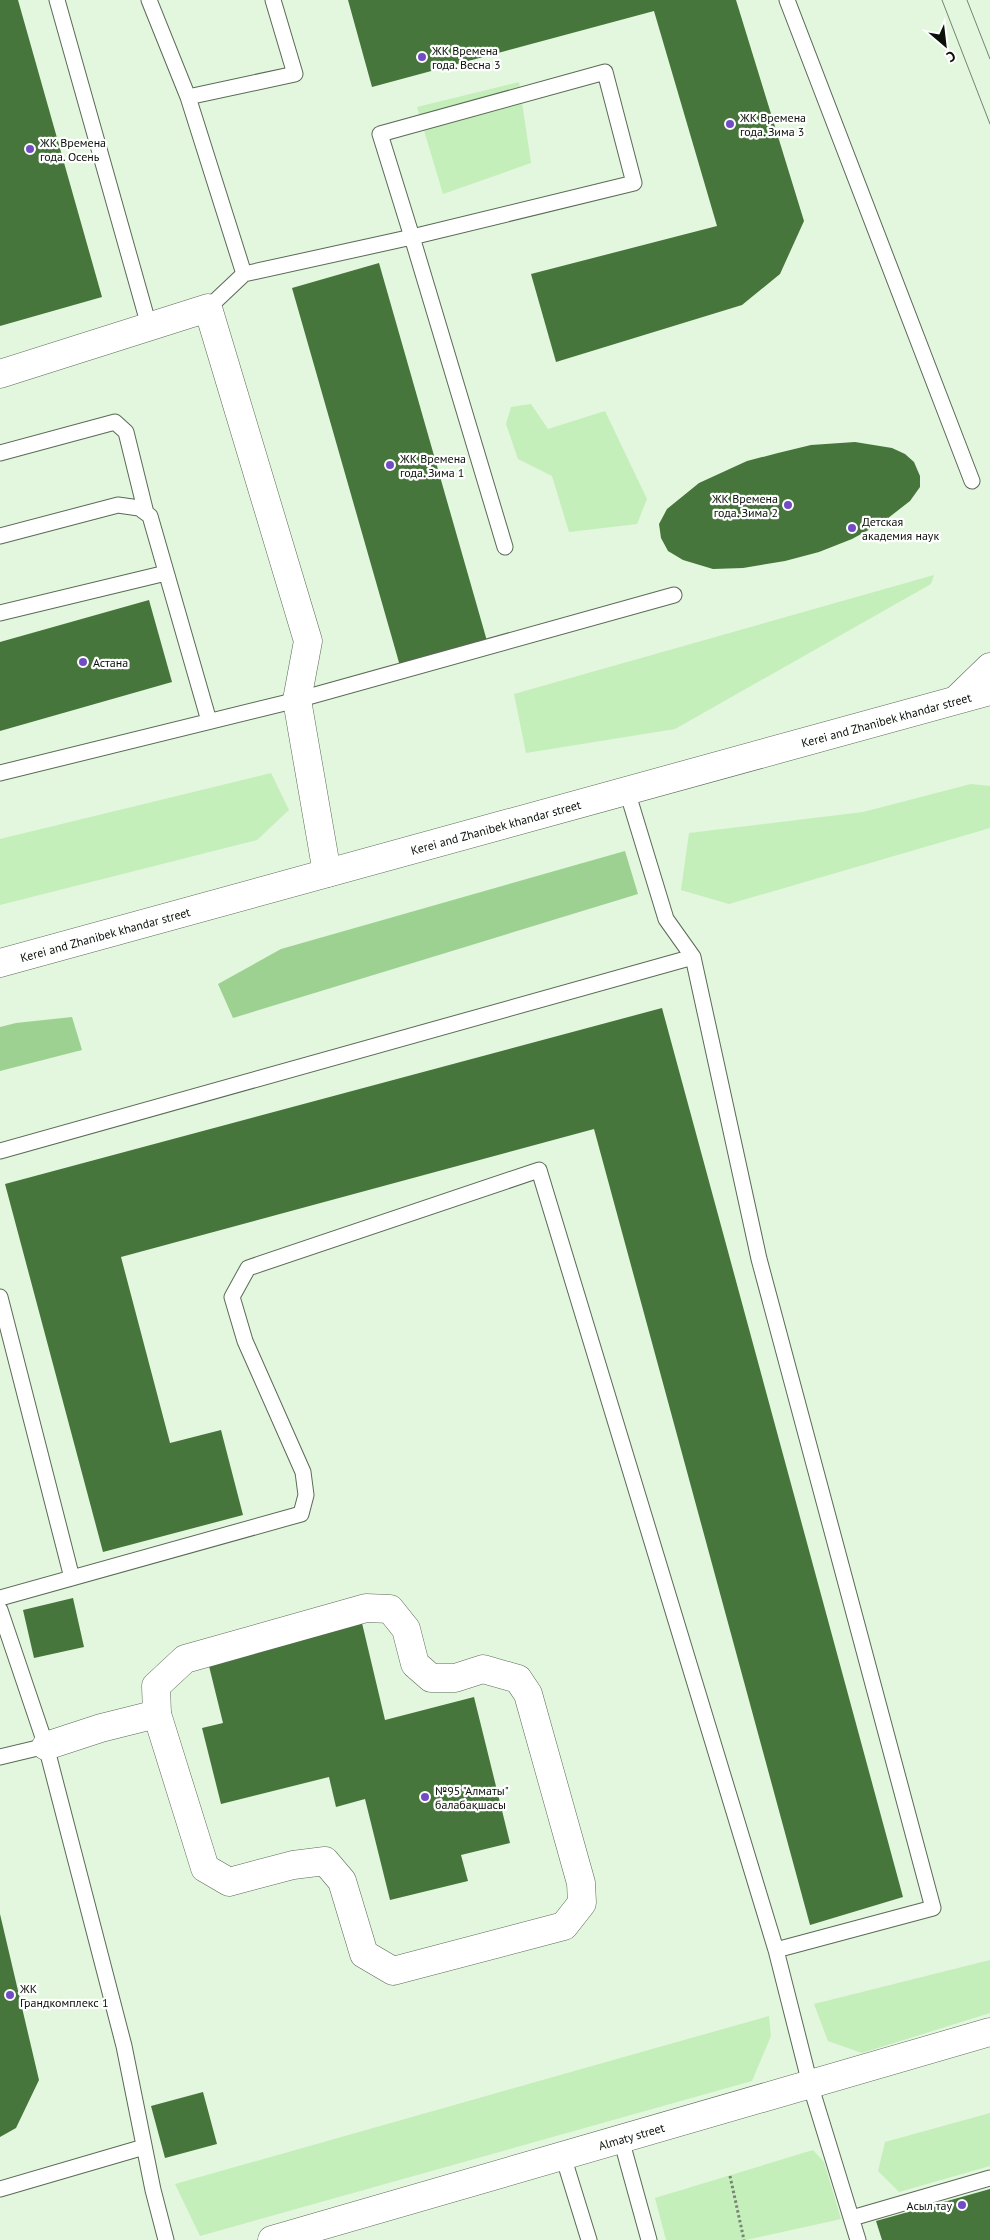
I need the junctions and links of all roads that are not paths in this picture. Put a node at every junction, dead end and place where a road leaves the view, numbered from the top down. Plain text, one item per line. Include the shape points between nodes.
1 (57, 0) edge
2 (149, 0) edge
3 (273, 0) edge
4 (787, 0) edge
5 (188, 97) junction
6 (412, 237) junction
7 (244, 274) junction
8 (208, 308) junction
9 (149, 326) junction
10 (0, 374) edge
11 (0, 453) edge
12 (972, 481) dead end
13 (146, 513) junction
14 (0, 536) edge
15 (505, 547) dead end
16 (166, 573) junction
17 (674, 595) dead end
18 (0, 613) edge
19 (990, 667) edge
20 (990, 691) edge
21 (297, 700) junction
22 (955, 700) junction
23 (209, 721) junction
24 (0, 773) edge
25 (627, 791) junction
26 (327, 873) junction
27 (2, 957) edge
28 (693, 957) junction
29 (0, 1151) edge
30 (0, 1298) edge
31 (72, 1578) junction
32 (0, 1598) edge
33 (0, 1610) edge
34 (157, 1714) junction
35 (46, 1746) junction
36 (0, 1757) edge
37 (776, 1950) junction
38 (990, 2032) edge
39 (810, 2084) junction
40 (621, 2139) junction
41 (144, 2147) junction
42 (563, 2156) junction
43 (990, 2178) edge
44 (0, 2189) edge
45 (852, 2218) junction
46 (166, 2240) edge
47 (272, 2240) edge
48 (589, 2240) edge
49 (649, 2240) edge
50 (858, 2240) edge

1 - 9 lane
2 - 5 lane
3 - 5 lane via 295,74
4 - 12 lane
5 - 7 lane
6 - 6 lane via 634,182 606,72 380,134
6 - 7 lane
6 - 15 lane
7 - 8 lane
8 - 9 street
8 - 21 street via 308,641
9 - 10 street
11 - 13 lane via 115,422 126,432
13 - 14 lane via 138,508 118,505
13 - 16 lane via 150,516
16 - 18 lane
16 - 23 lane
17 - 21 lane
19 - 22 street
20 - 22 street, Kerei and Zhanibek khandar street
21 - 23 lane
21 - 26 street
22 - 25 street, Kerei and Zhanibek khandar street
23 - 24 lane
25 - 26 street, Kerei and Zhanibek khandar street
25 - 28 lane via 666,919
26 - 27 street, Kerei and Zhanibek khandar street
28 - 29 lane
28 - 37 lane via 759,1258 934,1908
30 - 31 lane
31 - 32 lane
31 - 37 lane via 301,1514 306,1495 303,1472 245,1341 232,1297 248,1268 539,1170
33 - 35 lane
34 - 34 street via 156,1686 185,1659 366,1608 390,1609 406,1628 415,1664 431,1678 456,1678 482,1669 518,1679 528,1694 581,1883 582,1902 564,1926 393,1971 364,1954 342,1880 325,1861 293,1865 229,1882 205,1868
34 - 35 street
35 - 36 lane
35 - 41 lane via 124,2046
37 - 39 lane
38 - 39 street, Almaty street
39 - 40 street, Almaty street
39 - 45 lane
40 - 42 street, Almaty street
40 - 49 lane
41 - 44 lane
41 - 46 lane
42 - 47 street, Almaty street
42 - 48 lane
43 - 45 lane
45 - 50 lane

